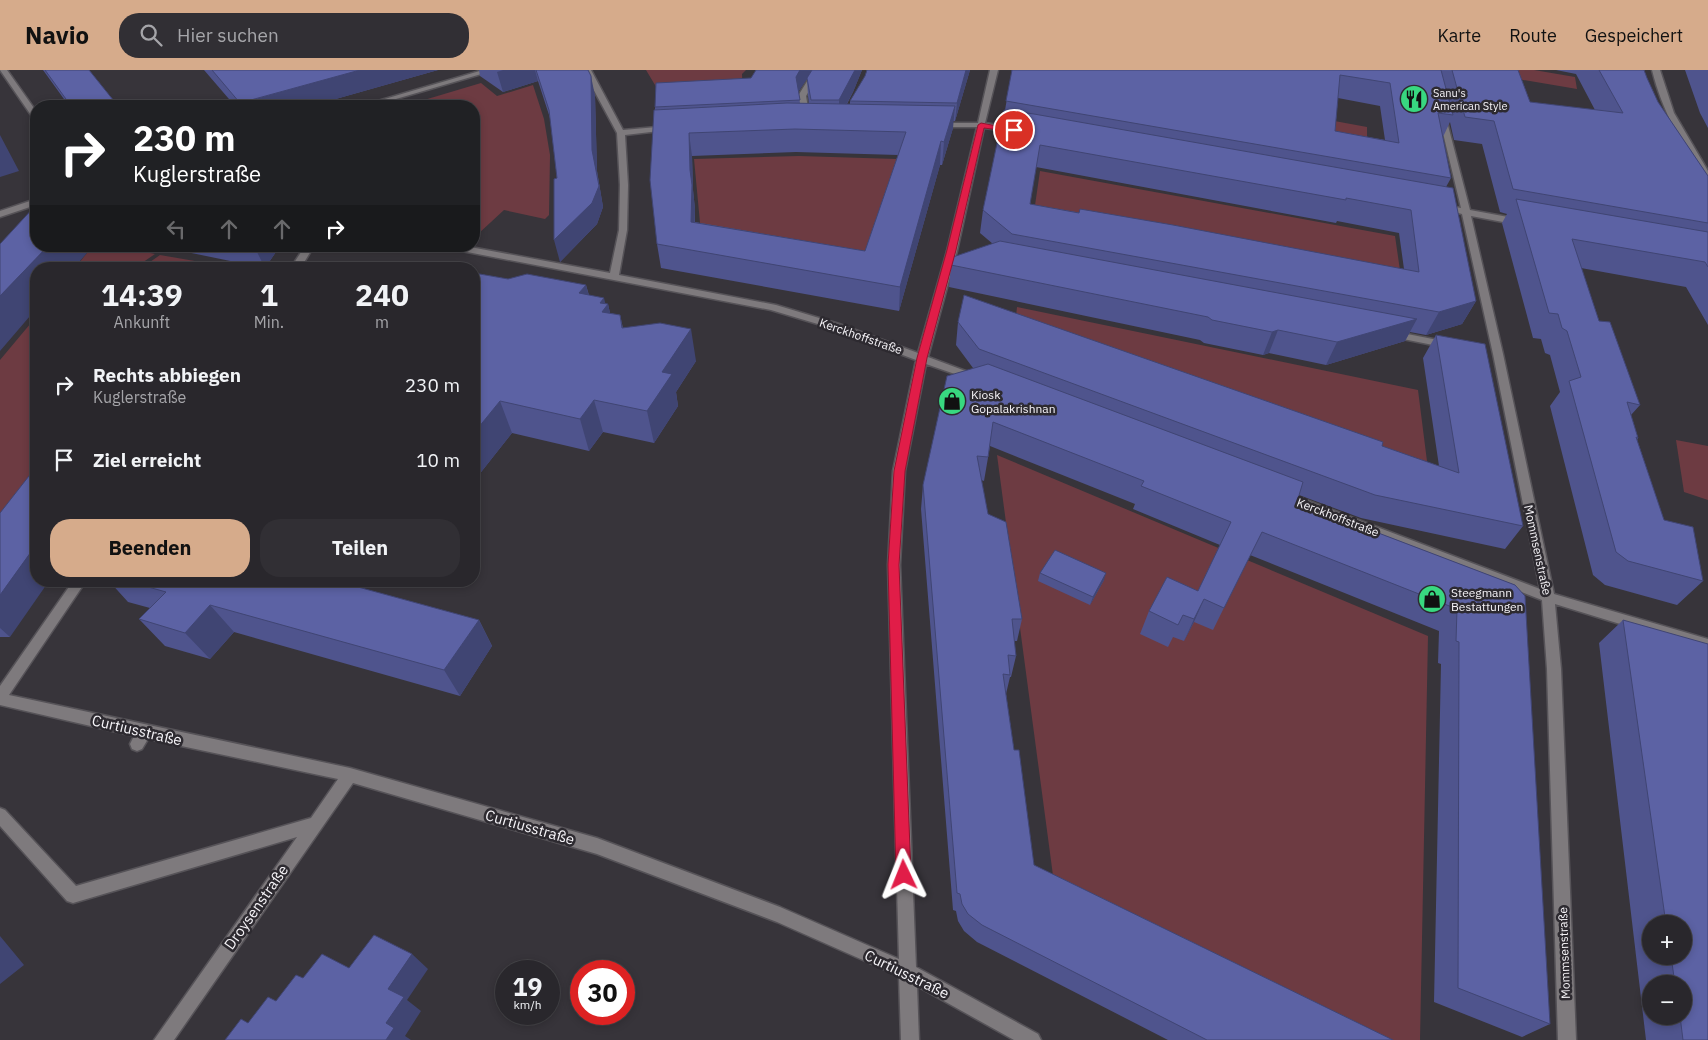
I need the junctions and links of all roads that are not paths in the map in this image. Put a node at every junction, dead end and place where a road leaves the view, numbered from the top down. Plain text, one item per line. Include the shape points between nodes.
1 (3, 70) edge
2 (490, 70) edge
3 (587, 70) edge
4 (818, 70) edge
5 (994, 70) edge
6 (1656, 70) edge
7 (386, 100) edge
8 (30, 108) edge
9 (1440, 108) edge
10 (807, 123) edge
11 (932, 124) edge
12 (981, 125) junction
13 (680, 128) edge
14 (1023, 131) edge
15 (620, 133) junction
16 (1708, 178) edge
17 (30, 204) edge
18 (1427, 205) edge
19 (1466, 212) junction
20 (0, 214) edge
21 (1524, 222) edge
22 (480, 252) edge
23 (614, 276) junction
24 (1381, 332) edge
25 (1458, 347) edge
26 (922, 358) junction
27 (986, 382) edge
28 (1272, 492) edge
29 (76, 587) edge
30 (1548, 597) junction
31 (1708, 644) edge
32 (0, 698) edge
33 (350, 775) junction
34 (0, 815) edge
35 (315, 824) junction
36 (906, 971) junction
37 (163, 1040) edge
38 (910, 1040) edge
39 (1032, 1040) edge
40 (1567, 1040) edge

1 - 8 street
2 - 7 street
3 - 15 street
4 - 10 street via 802,96
5 - 12 street
6 - 16 street via 1666,109
9 - 19 street, Mommsenstraße
11 - 12 street
12 - 14 street
12 - 26 street via 956,251
13 - 15 street
15 - 23 street via 623,230
17 - 20 street
18 - 19 street
19 - 21 street
19 - 30 street, Mommsenstraße via 1493,354
22 - 23 street, Kerckhoffstraße
23 - 26 street, Kerckhoffstraße via 773,308
24 - 25 street
26 - 27 street, Kerckhoffstraße
26 - 36 street via 899,471 894,565
28 - 30 street, Kerckhoffstraße
29 - 32 street
30 - 31 street, Kerckhoffstraße
30 - 40 street, Mommsenstraße via 1554,669
32 - 33 street, Curtiusstraße via 141,738
33 - 35 street, Droysenstraße
33 - 36 street, Curtiusstraße via 597,846 780,915
34 - 35 street via 73,895
35 - 37 street, Droysenstraße
36 - 38 street
36 - 39 street, Curtiusstraße

